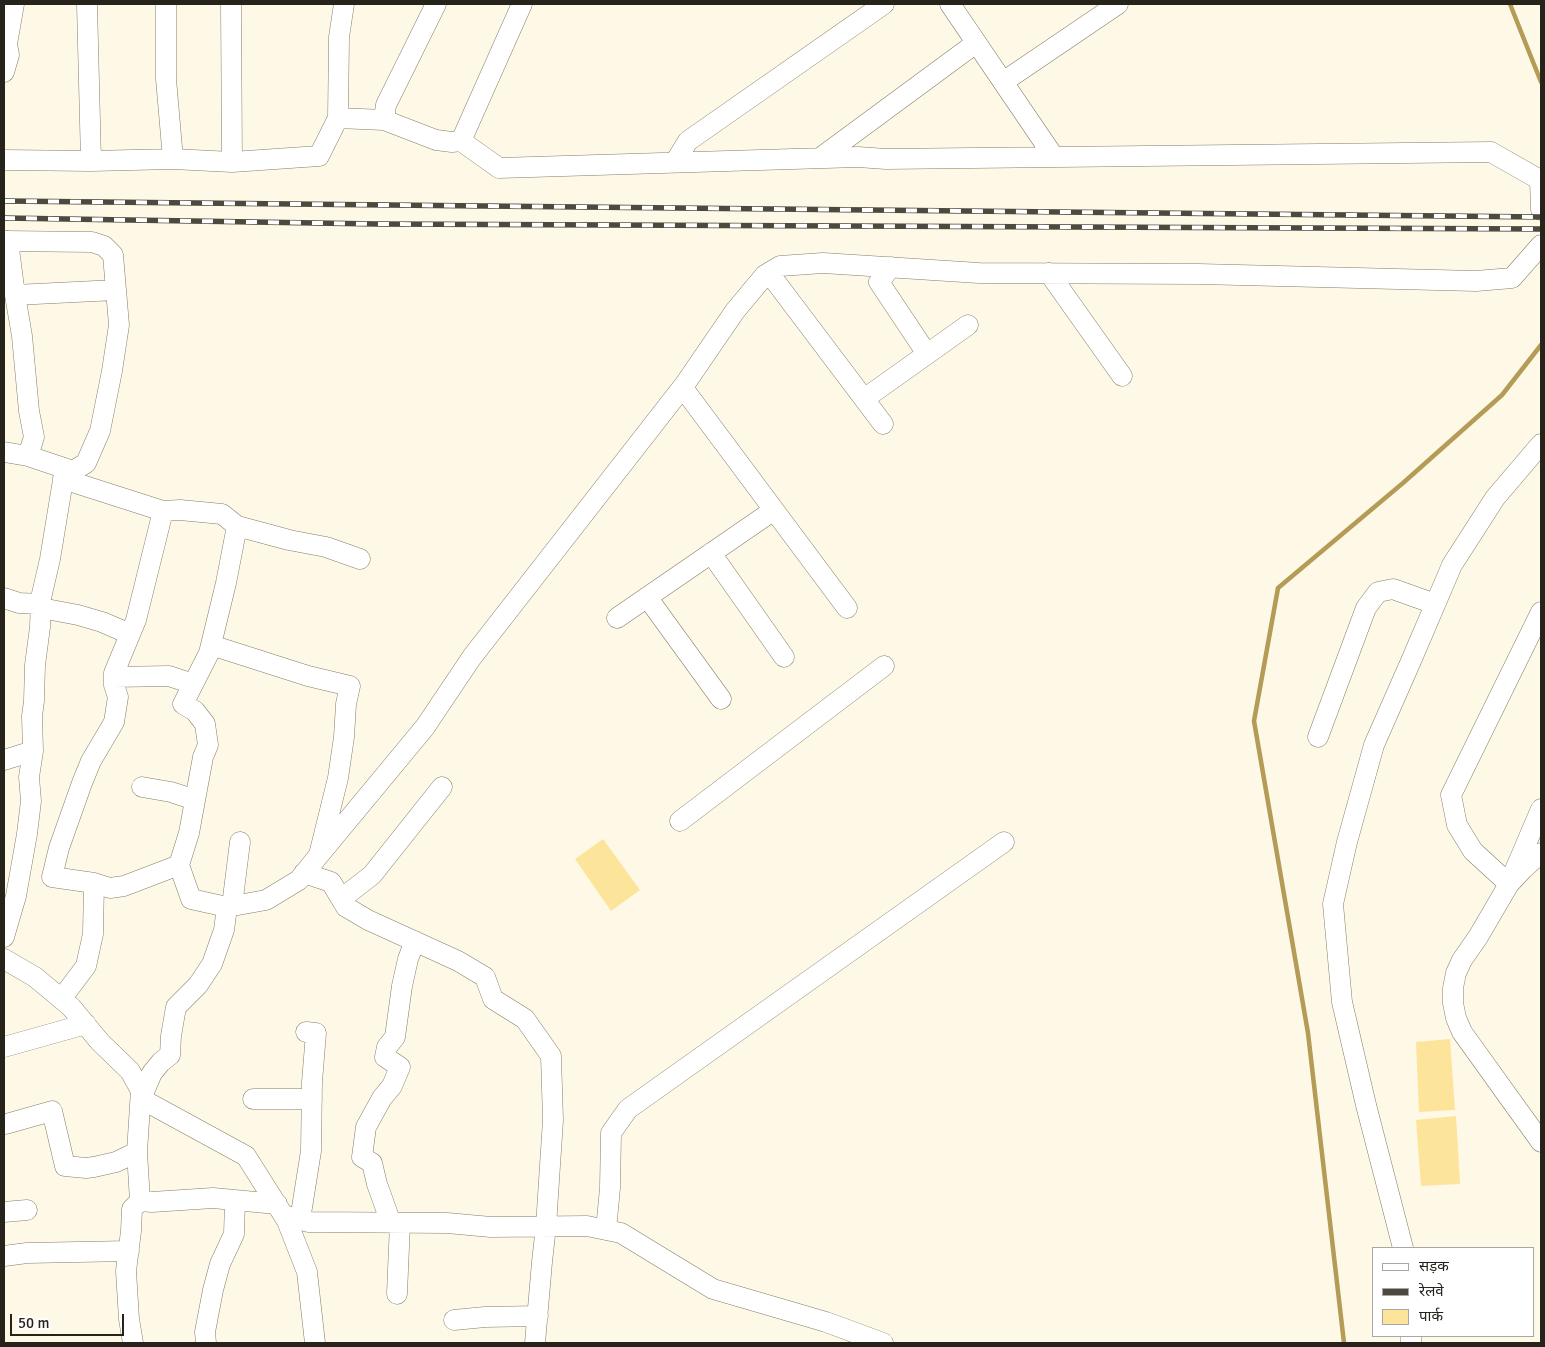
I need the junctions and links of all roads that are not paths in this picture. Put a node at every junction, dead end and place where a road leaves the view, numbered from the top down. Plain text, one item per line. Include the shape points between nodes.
1 (14, 4) edge
2 (87, 4) edge
3 (166, 4) edge
4 (231, 4) edge
5 (344, 4) edge
6 (436, 4) edge
7 (522, 4) edge
8 (884, 4) edge
9 (950, 4) edge
10 (1118, 4) edge
11 (976, 43) junction
12 (4, 72) edge
13 (1003, 82) junction
14 (338, 118) junction
15 (384, 120) junction
16 (461, 140) junction
17 (1054, 157) junction
18 (820, 158) junction
19 (173, 159) junction
20 (4, 160) edge
21 (91, 160) junction
22 (232, 162) junction
23 (675, 162) junction
24 (1540, 180) edge
25 (1541, 210) edge
26 (6, 241) edge
27 (1541, 245) edge
28 (891, 267) junction
29 (769, 272) junction
30 (1049, 273) junction
31 (116, 290) junction
32 (15, 295) junction
33 (968, 325) dead end
34 (928, 354) junction
35 (1122, 376) dead end
36 (683, 388) junction
37 (864, 399) junction
38 (883, 424) dead end
39 (1541, 444) edge
40 (4, 452) edge
41 (28, 456) junction
42 (64, 474) junction
43 (774, 510) junction
44 (163, 512) junction
45 (237, 526) junction
46 (711, 553) junction
47 (360, 559) dead end
48 (647, 597) junction
49 (4, 598) edge
50 (1435, 604) junction
51 (41, 606) junction
52 (847, 608) dead end
53 (1541, 612) edge
54 (617, 618) dead end
55 (130, 634) junction
56 (211, 645) junction
57 (784, 657) dead end
58 (884, 666) dead end
59 (114, 677) junction
60 (193, 684) junction
61 (721, 699) dead end
62 (1318, 737) dead end
63 (33, 751) junction
64 (4, 760) edge
65 (142, 787) dead end
66 (442, 787) dead end
67 (195, 800) junction
68 (1541, 809) edge
69 (680, 820) dead end
70 (240, 842) dead end
71 (1004, 842) dead end
72 (1541, 853) edge
73 (319, 855) junction
74 (179, 865) junction
75 (304, 873) junction
76 (94, 883) junction
77 (1509, 884) junction
78 (341, 899) junction
79 (230, 906) junction
80 (4, 937) edge
81 (415, 941) junction
82 (5, 963) edge
83 (62, 998) junction
84 (86, 1024) junction
85 (306, 1032) dead end
86 (4, 1047) edge
87 (142, 1092) junction
88 (253, 1099) dead end
89 (312, 1099) junction
90 (6, 1124) dead end
91 (1541, 1142) edge
92 (136, 1152) junction
93 (235, 1200) junction
94 (140, 1201) junction
95 (27, 1210) dead end
96 (4, 1212) edge
97 (287, 1213) junction
98 (396, 1223) junction
99 (546, 1226) junction
100 (606, 1230) junction
101 (1403, 1247) edge
102 (129, 1251) junction
103 (4, 1256) edge
104 (397, 1294) dead end
105 (538, 1316) junction
106 (454, 1320) dead end
107 (133, 1343) edge
108 (206, 1343) edge
109 (315, 1343) edge
110 (535, 1343) edge
111 (883, 1343) edge

1 - 12 street
2 - 21 street
3 - 19 street via 166,80
4 - 22 street
5 - 14 street via 339,37
6 - 15 street via 386,105
7 - 16 street
8 - 23 street via 688,141
9 - 11 street
10 - 13 street
11 - 13 street
11 - 18 street
13 - 17 street
14 - 15 street
14 - 22 street via 319,156
15 - 16 street via 436,140
16 - 23 street via 499,168
17 - 18 street
17 - 24 street via 1491,152
18 - 23 street
19 - 21 street
19 - 22 street
20 - 21 street
24 - 25 street
26 - 31 street via 92,242 104,246 113,255
26 - 32 street
27 - 30 street via 1512,278 1476,281
28 - 29 street via 823,263 780,266
28 - 30 street via 979,273
28 - 34 street via 879,282
29 - 36 street via 735,311
29 - 37 street
30 - 35 street
31 - 32 street
31 - 42 street via 120,325 100,431 86,463
32 - 41 street via 34,437
33 - 34 street
34 - 37 street
36 - 43 street
36 - 73 street via 472,658 424,727
37 - 38 street
39 - 50 street via 1490,506 1452,565
40 - 41 street
41 - 42 street
42 - 44 street via 101,492
42 - 51 street
43 - 46 street
43 - 52 street
44 - 45 street via 180,510 222,514
44 - 55 street
45 - 47 street via 326,547
45 - 56 street
46 - 48 street
46 - 57 street
48 - 54 street
48 - 61 street
49 - 51 street
50 - 62 street via 1393,589 1378,592 1366,608
50 - 101 street via 1374,745 1333,904 1342,1002
51 - 55 street via 102,622
51 - 63 street via 32,716
53 - 77 street via 1451,795 1457,826 1473,850
55 - 59 street
56 - 60 street
56 - 73 street via 350,686 338,778
58 - 69 street
59 - 60 street via 169,676
59 - 76 street via 118,697 114,722 82,783 52,877
60 - 67 street via 184,704 205,724 208,745
63 - 64 street
63 - 80 street via 25,849
65 - 67 street
66 - 78 street via 372,875
67 - 74 street
68 - 77 street
70 - 79 street
71 - 100 street via 628,1109 611,1133
72 - 77 street
73 - 75 street
74 - 76 street via 124,886 110,888
74 - 79 street via 192,899
75 - 78 street via 331,882
75 - 79 street via 299,880 266,900
76 - 83 street via 93,934 86,966
77 - 91 street via 1456,973 1453,1003 1462,1032
78 - 81 street via 346,907 368,920
79 - 87 street via 212,964 198,985 176,1007 170,1055 160,1062
81 - 98 street via 402,986 395,1037 387,1047 385,1057 400,1067 366,1127 362,1157 372,1163 377,1184
81 - 99 street via 485,977 493,999 525,1018 551,1056 553,1120
82 - 83 street via 35,976
83 - 84 street
84 - 86 street
84 - 87 street via 130,1071
85 - 89 street via 316,1033
87 - 92 street
87 - 97 street via 147,1102 246,1156
88 - 89 street
89 - 97 street via 311,1151
90 - 92 street via 52,1112 65,1166 94,1167 116,1162
92 - 94 street
93 - 94 street
93 - 97 street via 258,1201
93 - 108 street via 234,1234 220,1264 213,1290
94 - 102 street via 132,1209
95 - 96 street
97 - 98 street via 308,1222
97 - 109 street via 287,1221 307,1272
98 - 99 street
98 - 104 street
99 - 100 street via 587,1226
99 - 105 street
100 - 111 street via 621,1233 713,1289 826,1322
102 - 103 street
102 - 107 street via 126,1271 128,1319
105 - 106 street
105 - 110 street

